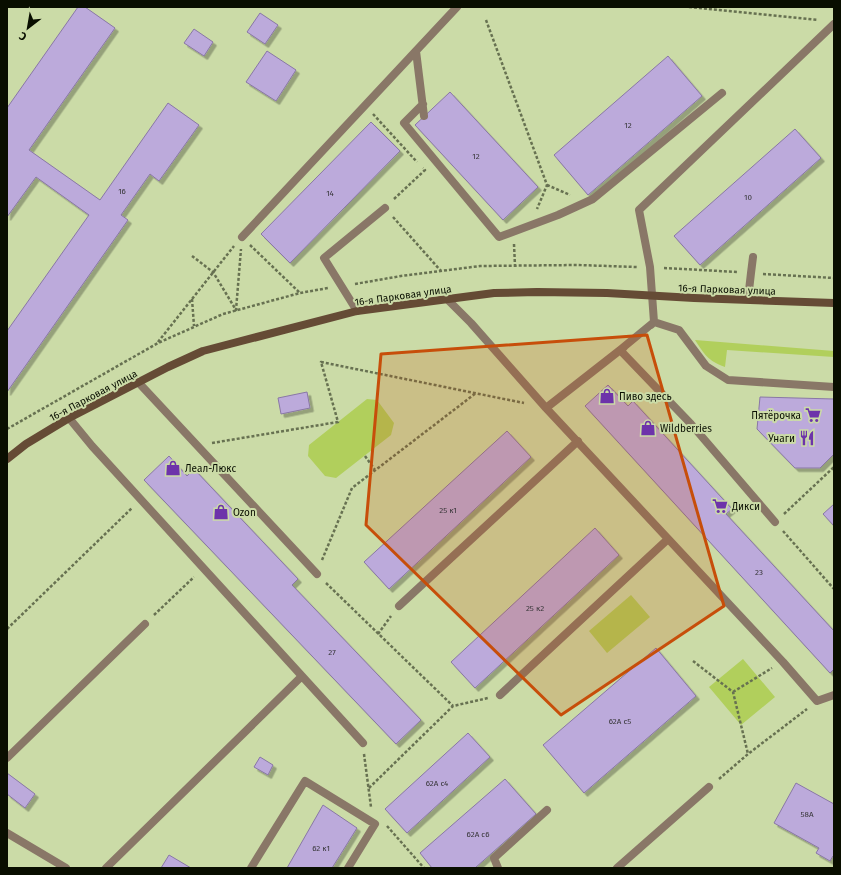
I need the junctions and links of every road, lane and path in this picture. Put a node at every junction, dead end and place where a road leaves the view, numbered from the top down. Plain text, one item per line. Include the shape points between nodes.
1 (457, 7) edge
2 (689, 7) edge
3 (486, 20) dead end
4 (819, 20) dead end
5 (834, 24) edge
6 (416, 51) junction
7 (722, 93) dead end
8 (365, 104) junction
9 (422, 104) junction
10 (424, 116) dead end
11 (547, 184) junction
12 (585, 203) junction
13 (385, 208) junction
14 (531, 225) junction
15 (513, 231) junction
16 (242, 237) junction
17 (192, 256) dead end
18 (753, 257) dead end
19 (515, 266) dead end
20 (441, 271) dead end
21 (213, 272) junction
22 (300, 293) dead end
23 (652, 296) junction
24 (192, 299) junction
25 (447, 299) junction
26 (748, 299) junction
27 (834, 302) edge
28 (357, 312) junction
29 (654, 322) junction
30 (194, 326) dead end
31 (620, 350) junction
32 (138, 382) junction
33 (834, 388) edge
34 (476, 393) junction
35 (546, 408) junction
36 (69, 418) junction
37 (7, 429) edge
38 (578, 442) junction
39 (197, 446) junction
40 (365, 456) dead end
41 (7, 459) edge
42 (834, 467) edge
43 (375, 470) junction
44 (141, 499) junction
45 (775, 522) junction
46 (668, 539) junction
47 (203, 567) junction
48 (317, 574) junction
49 (834, 589) edge
50 (399, 606) joint
51 (145, 624) joint
52 (7, 629) edge
53 (378, 634) junction
54 (693, 661) dead end
55 (783, 662) junction
56 (302, 676) junction
57 (733, 692) junction
58 (500, 695) joint
59 (834, 695) edge
60 (817, 701) junction
61 (453, 706) junction
62 (363, 743) joint
63 (748, 754) junction
64 (7, 758) edge
65 (709, 787) joint
66 (369, 788) junction
67 (371, 807) dead end
68 (547, 810) dead end
69 (386, 824) dead end
70 (7, 833) edge
71 (66, 868) edge
72 (106, 868) edge
73 (252, 868) edge
74 (348, 868) edge
75 (424, 868) edge
76 (498, 868) edge
77 (617, 868) edge

1 - 6 lane
2 - 4 path
3 - 11 path
5 - 23 lane via 639,210 650,267
6 - 8 lane
6 - 9 lane
7 - 12 lane via 593,200
8 - 13 path via 425,170
8 - 16 lane
9 - 10 lane
9 - 15 lane via 404,123 499,237
11 - 12 path
11 - 14 path
12 - 14 lane
13 - 20 path
13 - 28 lane via 324,258
14 - 15 lane
15 - 19 path
16 - 21 path
16 - 21 path via 236,310
16 - 22 path
17 - 21 path
18 - 26 lane
21 - 24 path
23 - 25 main road, 16-я Парковая улица via 494,292
23 - 26 main road, 16-я Парковая улица
23 - 29 lane
24 - 30 path
24 - 37 path via 158,343
25 - 28 main road, 16-я Парковая улица
25 - 35 lane
26 - 27 main road, 16-я Парковая улица
28 - 32 main road, 16-я Парковая улица via 203,351
29 - 31 lane
29 - 33 lane via 679,330 706,366 728,380
31 - 35 lane
31 - 45 lane via 691,424
32 - 36 main road, 16-я Парковая улица
32 - 39 lane
34 - 35 path
34 - 39 path via 321,362 338,422
34 - 43 path
35 - 38 lane
36 - 41 main road, 16-я Парковая улица via 26,444
36 - 44 lane
38 - 46 lane
38 - 50 lane
39 - 48 lane
40 - 43 path
42 - 45 path
43 - 48 path via 352,488
44 - 47 lane
44 - 52 path
45 - 49 path
46 - 55 lane
46 - 58 lane
47 - 51 path
47 - 56 lane
48 - 53 path
50 - 53 path
51 - 64 lane
53 - 61 path
54 - 57 path
55 - 57 path
55 - 60 lane
56 - 62 lane
56 - 72 lane
57 - 63 path
58 - 61 path
59 - 60 lane
60 - 63 path
61 - 66 path
62 - 66 path
63 - 65 path
65 - 77 lane
66 - 67 path
68 - 76 lane via 494,858
69 - 75 path
70 - 71 lane
73 - 74 lane via 305,780 375,824

